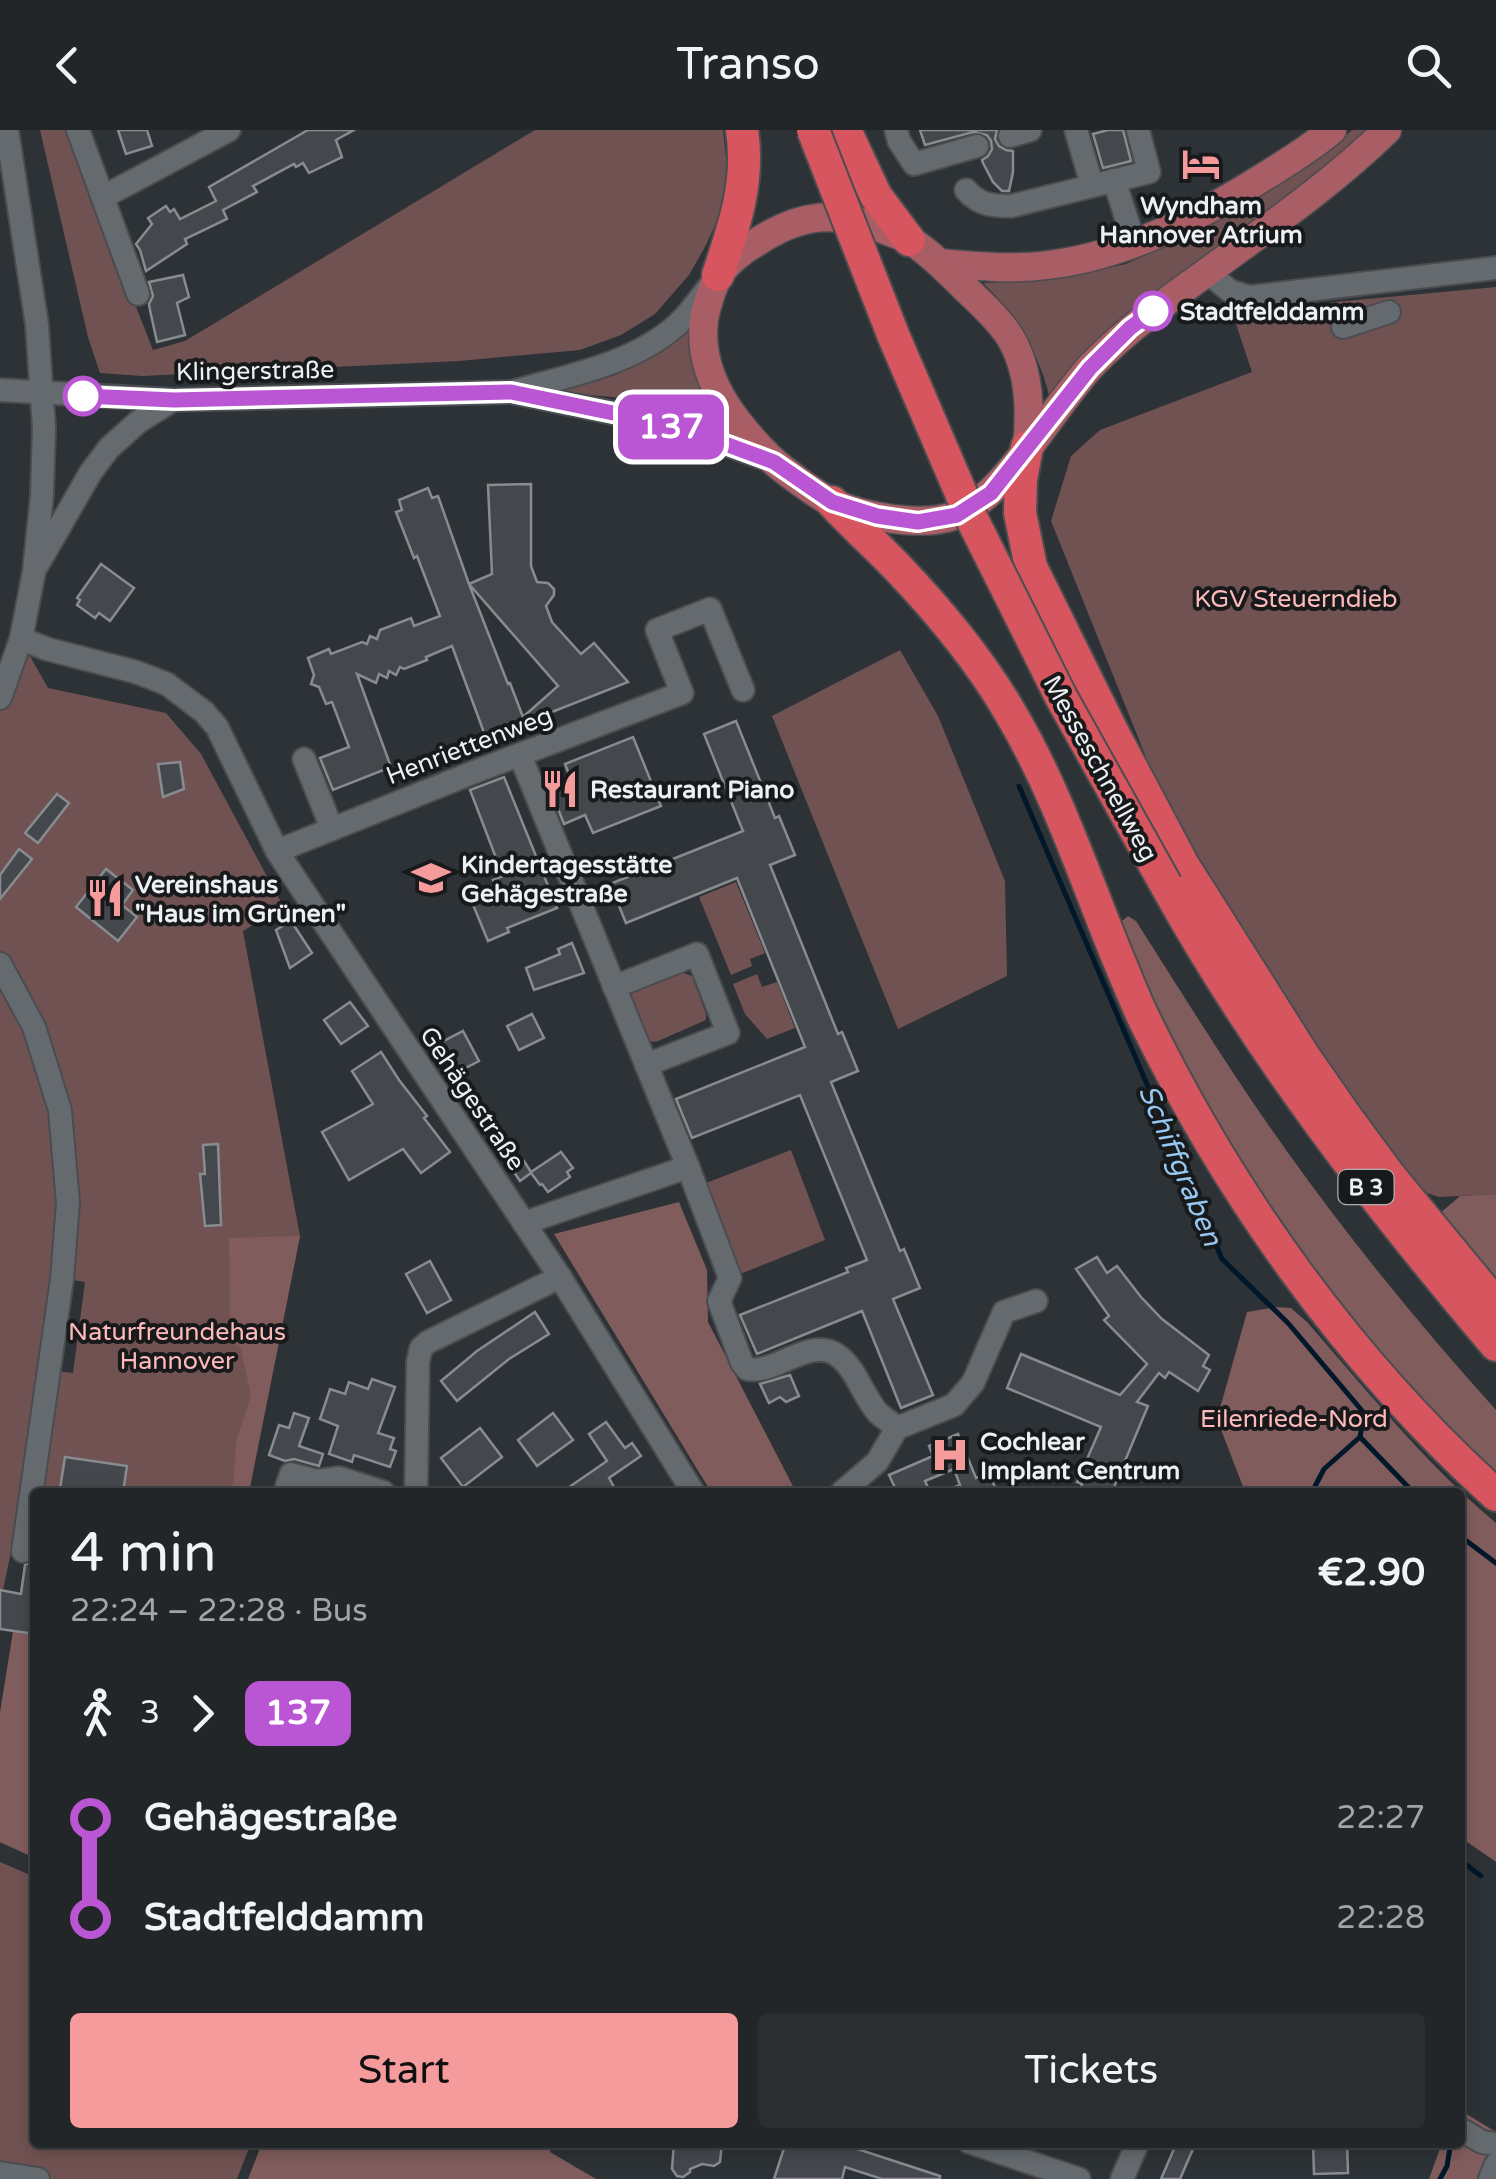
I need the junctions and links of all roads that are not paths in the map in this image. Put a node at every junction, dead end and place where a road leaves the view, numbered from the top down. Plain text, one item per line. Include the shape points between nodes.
1 (7, 130) edge
2 (78, 130) edge
3 (229, 130) edge
4 (742, 130) edge
5 (813, 130) edge
6 (845, 130) edge
7 (896, 130) edge
8 (1076, 130) edge
9 (1138, 130) edge
10 (1332, 130) edge
11 (1387, 130) edge
12 (977, 146) dead end
13 (1103, 182) junction
14 (966, 190) dead end
15 (103, 197) junction
16 (909, 240) junction
17 (1134, 242) junction
18 (940, 263) junction
19 (1496, 268) edge
20 (1207, 272) junction
21 (718, 275) junction
22 (1386, 279) junction
23 (138, 294) dead end
24 (1344, 327) dead end
25 (0, 390) edge
26 (511, 392) junction
27 (42, 393) junction
28 (174, 400) junction
29 (1027, 447) junction
30 (774, 462) junction
31 (832, 502) junction
32 (34, 572) junction
33 (20, 639) junction
34 (743, 690) dead end
35 (0, 698) edge
36 (520, 755) junction
37 (304, 759) dead end
38 (332, 829) junction
39 (278, 851) junction
40 (0, 964) edge
41 (614, 988) junction
42 (646, 1065) junction
43 (688, 1168) junction
44 (524, 1223) junction
45 (560, 1277) junction
46 (1036, 1301) dead end
47 (1496, 1305) edge
48 (1496, 1345) edge
49 (897, 1428) junction
50 (32, 1488) edge
51 (286, 1488) edge
52 (370, 1488) edge
53 (416, 1488) edge
54 (691, 1488) edge
55 (847, 1488) edge
56 (1496, 1495) edge
57 (30, 1502) edge
58 (23, 1551) dead end
59 (1465, 2132) edge
60 (1496, 2144) edge
61 (987, 2148) edge
62 (1135, 2148) edge
63 (1496, 2164) edge
64 (0, 2173) edge
65 (38, 2179) edge
66 (1079, 2179) edge
67 (1122, 2179) edge
68 (1490, 2179) edge

1 - 27 street
2 - 15 street
3 - 15 street
4 - 21 highway via 743,192
5 - 48 highway, Messeschnellweg / B 3, bridge via 973,521 1061,698 1166,885 1318,1121
6 - 16 highway via 876,196
7 - 12 street via 914,164
8 - 13 street
9 - 13 street via 1149,172
10 - 17 main road via 1242,190
11 - 20 main road
13 - 14 street via 1011,206 990,206
13 - 17 street
15 - 23 street
16 - 18 main road
16 - 21 main road via 836,216 810,218 773,231
17 - 18 main road via 1052,265
18 - 29 main road via 1010,338 1026,376
19 - 22 street
20 - 22 street via 1249,297
20 - 29 main road via 1130,328
21 - 26 street, Klingerstraße via 678,324 639,351
21 - 30 main road via 704,320 706,360 718,395
22 - 24 street via 1390,313
25 - 27 street, Klingerstraße
26 - 28 street, Klingerstraße
26 - 30 street, Klingerstraße via 698,434
27 - 28 street, Klingerstraße
27 - 32 street
28 - 32 street via 109,448
29 - 31 main road via 991,493 957,515 918,522
29 - 47 highway via 1020,513 1031,567 1183,864 1304,1058
30 - 31 main road
31 - 56 highway via 958,636 1011,713 1142,1017 1270,1236 1355,1348
32 - 33 street
33 - 35 street
33 - 39 street, Gehägestraße via 136,672 188,698 217,726
34 - 36 street, Henriettenweg via 710,608 657,630 682,693
36 - 38 street, Henriettenweg
36 - 41 street
37 - 38 street
38 - 39 street, Henriettenweg
39 - 44 street, Gehägestraße
40 - 50 street via 34,1027 60,1110 68,1203
41 - 42 street
41 - 42 street via 697,954 728,1033
42 - 43 street
43 - 44 street
43 - 49 street via 730,1278 719,1301 742,1363 763,1369 812,1351 833,1352
44 - 45 street, Gehägestraße
45 - 53 street via 421,1348
45 - 54 street, Gehägestraße
46 - 49 street via 1004,1312 973,1383 954,1404
49 - 55 street via 877,1462
51 - 52 street via 291,1474
57 - 58 street
59 - 60 street
61 - 66 street
62 - 67 street
63 - 68 street
64 - 65 street

